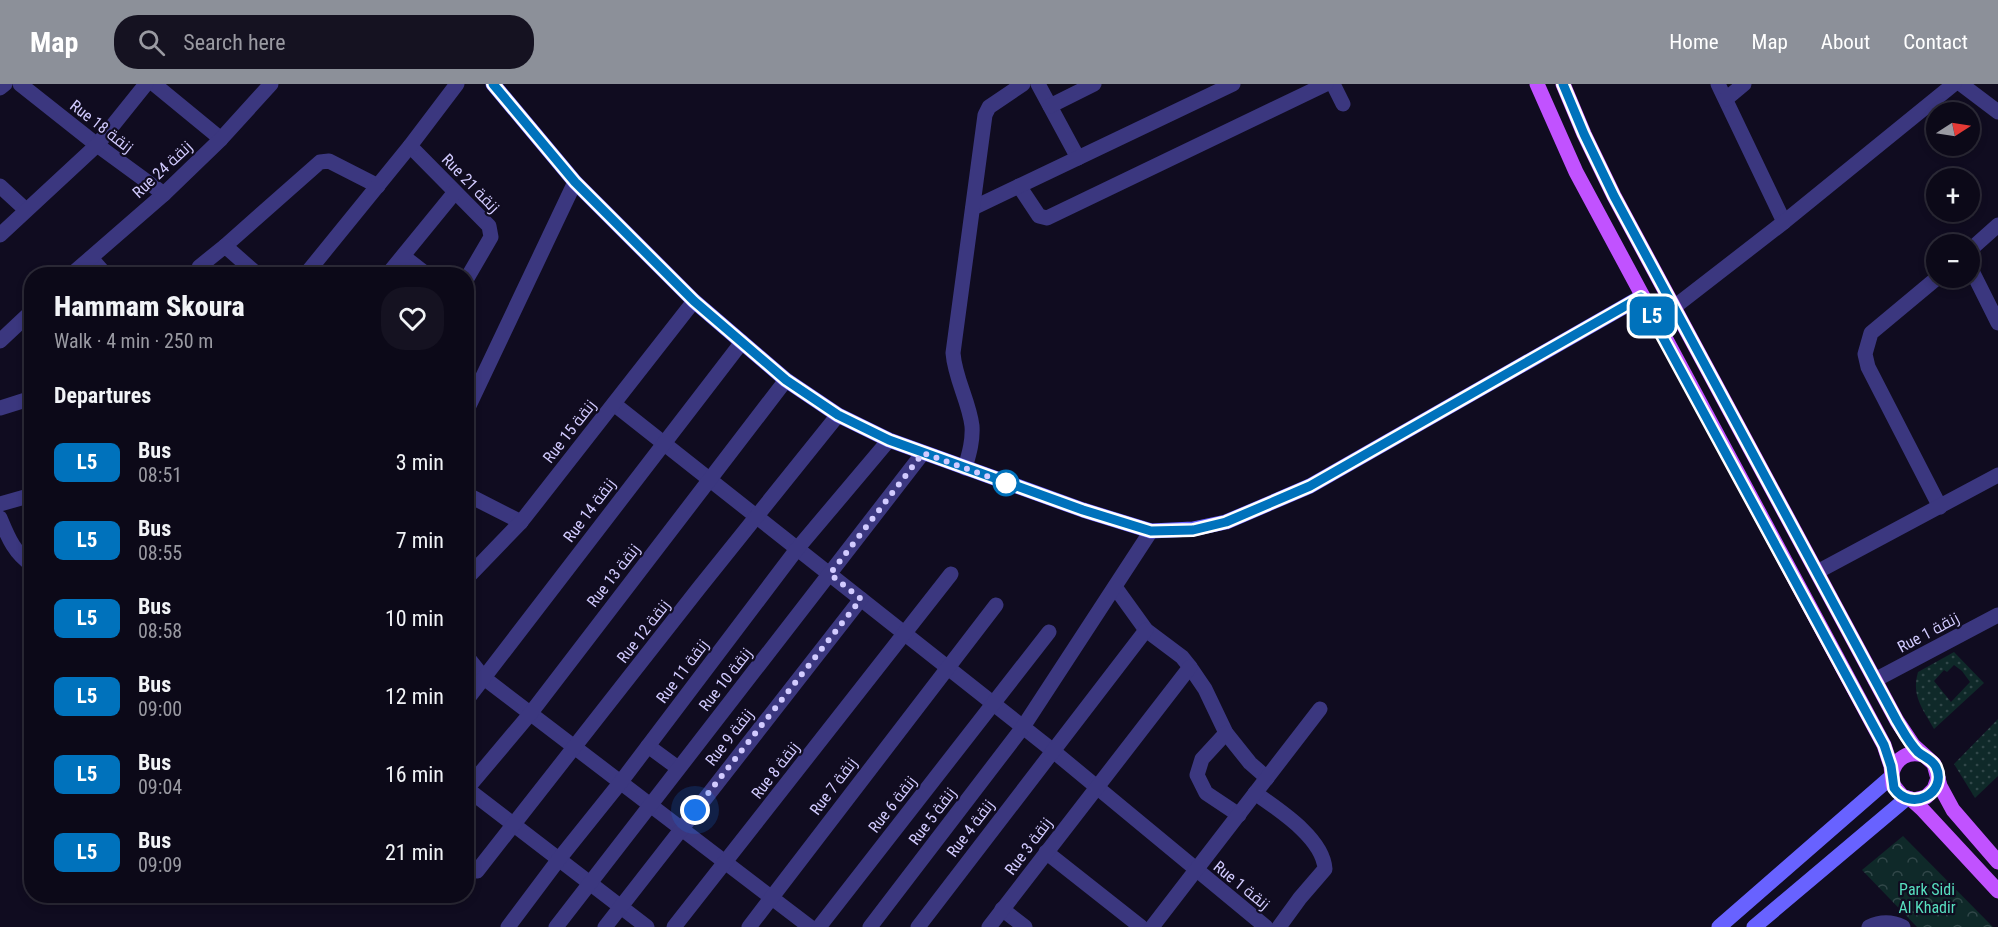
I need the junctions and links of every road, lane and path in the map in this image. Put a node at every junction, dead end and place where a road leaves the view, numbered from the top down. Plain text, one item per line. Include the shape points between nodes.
1 (5, 84) edge
2 (20, 84) edge
3 (147, 84) edge
4 (154, 84) edge
5 (271, 84) edge
6 (457, 84) edge
7 (493, 84) edge
8 (1023, 84) edge
9 (1038, 84) edge
10 (1094, 84) edge
11 (1233, 84) edge
12 (1326, 84) edge
13 (1333, 84) edge
14 (1537, 84) edge
15 (1563, 84) edge
16 (1718, 84) edge
17 (1744, 84) edge
18 (1954, 84) edge
19 (1961, 84) edge
20 (0, 88) edge
21 (1726, 99) junction
22 (1343, 104) dead end
23 (1050, 106) junction
24 (1998, 112) edge
25 (221, 139) junction
26 (97, 145) junction
27 (410, 146) junction
28 (1078, 158) junction
29 (575, 182) junction
30 (0, 186) edge
31 (378, 186) junction
32 (1019, 186) junction
33 (455, 192) junction
34 (164, 194) junction
35 (972, 208) junction
36 (26, 210) junction
37 (1784, 222) junction
38 (1998, 225) edge
39 (0, 235) edge
40 (1980, 241) edge
41 (225, 246) junction
42 (403, 256) junction
43 (91, 258) junction
44 (80, 267) edge
45 (99, 267) edge
46 (199, 267) edge
47 (249, 267) edge
48 (312, 267) edge
49 (394, 267) edge
50 (417, 267) edge
51 (474, 267) edge
52 (1926, 286) edge
53 (1980, 287) edge
54 (1641, 297) junction
55 (694, 301) junction
56 (1672, 308) junction
57 (24, 318) edge
58 (1998, 323) edge
59 (0, 341) edge
60 (742, 342) junction
61 (786, 380) junction
62 (474, 395) edge
63 (24, 403) edge
64 (614, 404) junction
65 (0, 408) edge
66 (838, 415) junction
67 (889, 440) junction
68 (663, 444) junction
69 (923, 453) junction
70 (965, 468) junction
71 (1998, 475) edge
72 (710, 480) junction
73 (24, 497) edge
74 (474, 498) edge
75 (0, 504) edge
76 (1940, 507) junction
77 (757, 517) junction
78 (0, 518) edge
79 (521, 522) junction
80 (1151, 531) junction
81 (797, 549) junction
82 (24, 560) edge
83 (474, 571) edge
84 (1817, 572) junction
85 (830, 574) junction
86 (951, 574) dead end
87 (1115, 586) junction
88 (861, 599) junction
89 (996, 605) dead end
90 (1998, 615) edge
91 (1146, 630) junction
92 (1048, 632) dead end
93 (904, 634) junction
94 (474, 665) edge
95 (947, 667) junction
96 (1190, 667) junction
97 (484, 678) junction
98 (1875, 680) junction
99 (474, 691) edge
100 (993, 704) junction
101 (1320, 709) dead end
102 (530, 714) junction
103 (1023, 727) junction
104 (1226, 733) junction
105 (648, 746) junction
106 (575, 748) junction
107 (1052, 750) junction
108 (1923, 755) junction
109 (678, 768) junction
110 (1891, 775) junction
111 (1267, 778) junction
112 (1938, 778) junction
113 (474, 781) edge
114 (620, 783) junction
115 (1096, 786) junction
116 (1256, 793) junction
117 (474, 794) edge
118 (1909, 799) junction
119 (650, 805) junction
120 (1239, 815) junction
121 (515, 824) junction
122 (681, 828) junction
123 (1046, 852) junction
124 (559, 859) junction
125 (726, 862) junction
126 (1998, 862) edge
127 (1196, 870) junction
128 (477, 871) dead end
129 (589, 884) junction
130 (1998, 891) edge
131 (771, 897) junction
132 (621, 907) junction
133 (1002, 909) junction
134 (508, 927) edge
135 (556, 927) edge
136 (605, 927) edge
137 (647, 927) edge
138 (674, 927) edge
139 (749, 927) edge
140 (810, 927) edge
141 (819, 927) edge
142 (870, 927) edge
143 (918, 927) edge
144 (989, 927) edge
145 (1025, 927) edge
146 (1141, 927) edge
147 (1152, 927) edge
148 (1266, 927) edge
149 (1279, 927) edge
150 (1719, 927) edge
151 (1754, 927) edge
152 (1869, 927) edge
153 (1903, 927) edge

1 - 20 street
2 - 26 street, Rue 18 زنقة
3 - 26 street
4 - 25 street
5 - 25 street, Rue 24 زنقة
6 - 27 street
7 - 29 street
8 - 35 street via 989,107 985,115
9 - 23 street
10 - 23 street
11 - 28 street
12 - 32 street via 1047,218 1039,216
13 - 22 street
14 - 54 main road via 1565,150
15 - 56 main road via 1600,169
16 - 21 street
17 - 21 street
18 - 37 street
19 - 24 street
21 - 37 street
23 - 28 street
25 - 34 street, Rue 24 زنقة
26 - 34 street, Rue 18 زنقة
26 - 36 street
27 - 31 street
27 - 33 street, Rue 21 زنقة
28 - 32 street
29 - 55 street
29 - 62 street
30 - 36 street
31 - 41 street via 328,161 320,162
31 - 48 street
32 - 35 street
33 - 42 street
33 - 51 street, Rue 21 زنقة via 491,232
34 - 43 street, Rue 24 زنقة
35 - 70 street via 953,353 972,428
36 - 39 street
37 - 56 street
38 - 40 street
41 - 46 street
41 - 47 street
42 - 49 street
42 - 50 street
43 - 44 street, Rue 24 زنقة
43 - 45 street
52 - 76 street via 1870,333 1865,354 1868,367
53 - 58 street
54 - 80 street via 1310,486 1226,522 1193,530
54 - 110 main road via 1881,739
55 - 60 street
55 - 64 street, Rue 15 زنقة
56 - 84 main road
57 - 59 street
60 - 61 street
60 - 68 street, Rue 14 زنقة
61 - 66 street
61 - 72 street, Rue 13 زنقة
63 - 65 street
64 - 68 street, Rue 1 زنقة
64 - 79 street, Rue 15 زنقة
66 - 67 street
66 - 77 street, Rue 12 زنقة
67 - 69 street
67 - 81 street, Rue 11 زنقة
68 - 72 street, Rue 1 زنقة
68 - 97 street, Rue 14 زنقة
69 - 70 street
69 - 85 street, Rue 10 زنقة
70 - 80 street
71 - 76 street
72 - 77 street, Rue 1 زنقة
72 - 102 street, Rue 13 زنقة
73 - 75 street
74 - 79 street
76 - 84 street
77 - 81 street, Rue 1 زنقة
77 - 106 street, Rue 12 زنقة
78 - 82 street via 11,546
79 - 83 street, Rue 15 زنقة
80 - 87 street, Rue 5 زنقة
81 - 85 street, Rue 1 زنقة
81 - 105 street, Rue 11 زنقة
84 - 98 main road
85 - 88 street, Rue 1 زنقة
85 - 109 street, Rue 10 زنقة
86 - 93 street, Rue 8 زنقة
87 - 91 street
87 - 103 street, Rue 5 زنقة
88 - 93 street, Rue 1 زنقة
88 - 122 street, Rue 9 زنقة
89 - 95 street, Rue 7 زنقة
90 - 98 street, Rue 1 زنقة
91 - 96 street
91 - 107 street, Rue 4 زنقة
92 - 100 street, Rue 6 زنقة
93 - 95 street, Rue 1 زنقة
93 - 125 street, Rue 8 زنقة
94 - 97 street
95 - 100 street, Rue 1 زنقة
95 - 131 street, Rue 7 زنقة
96 - 104 street
96 - 115 street, Rue 3 زنقة
97 - 99 street, Rue 14 زنقة
97 - 102 street
98 - 108 main road via 1902,730
100 - 103 street, Rue 1 زنقة
100 - 141 street, Rue 6 زنقة
101 - 111 street
102 - 106 street
102 - 113 street, Rue 13 زنقة
103 - 107 street, Rue 1 زنقة
103 - 142 street, Rue 5 زنقة
104 - 111 street
104 - 120 street via 1202,759 1197,775 1206,793
105 - 109 street
105 - 114 street, Rue 11 زنقة
106 - 114 street
106 - 121 street, Rue 12 زنقة
107 - 115 street, Rue 1 زنقة
107 - 143 street, Rue 4 زنقة
108 - 110 main road via 1903,756 1895,763
108 - 112 main road via 1936,767
109 - 119 street, Rue 10 زنقة
110 - 118 main road via 1896,790
110 - 150 street
111 - 116 street
112 - 118 main road via 1929,795
112 - 126 main road via 1953,810
114 - 119 street
114 - 124 street, Rue 11 زنقة
115 - 123 street, Rue 3 زنقة
115 - 127 street, Rue 1 زنقة
116 - 120 street
116 - 149 street via 1292,820 1325,859 1325,869
117 - 121 street
118 - 130 main road
118 - 151 street
119 - 122 street
119 - 129 street, Rue 10 زنقة
120 - 127 street
121 - 124 street
121 - 128 street, Rue 12 زنقة
122 - 125 street
122 - 132 street, Rue 9 زنقة
123 - 133 street, Rue 3 زنقة
123 - 146 street
124 - 129 street
124 - 134 street, Rue 11 زنقة
125 - 131 street
125 - 138 street, Rue 8 زنقة
127 - 147 street
127 - 148 street, Rue 1 زنقة
129 - 132 street
129 - 135 street, Rue 10 زنقة
131 - 139 street, Rue 7 زنقة
131 - 140 street
132 - 136 street, Rue 9 زنقة
132 - 137 street
133 - 144 street, Rue 3 زنقة
133 - 145 street
152 - 153 street via 1889,922

